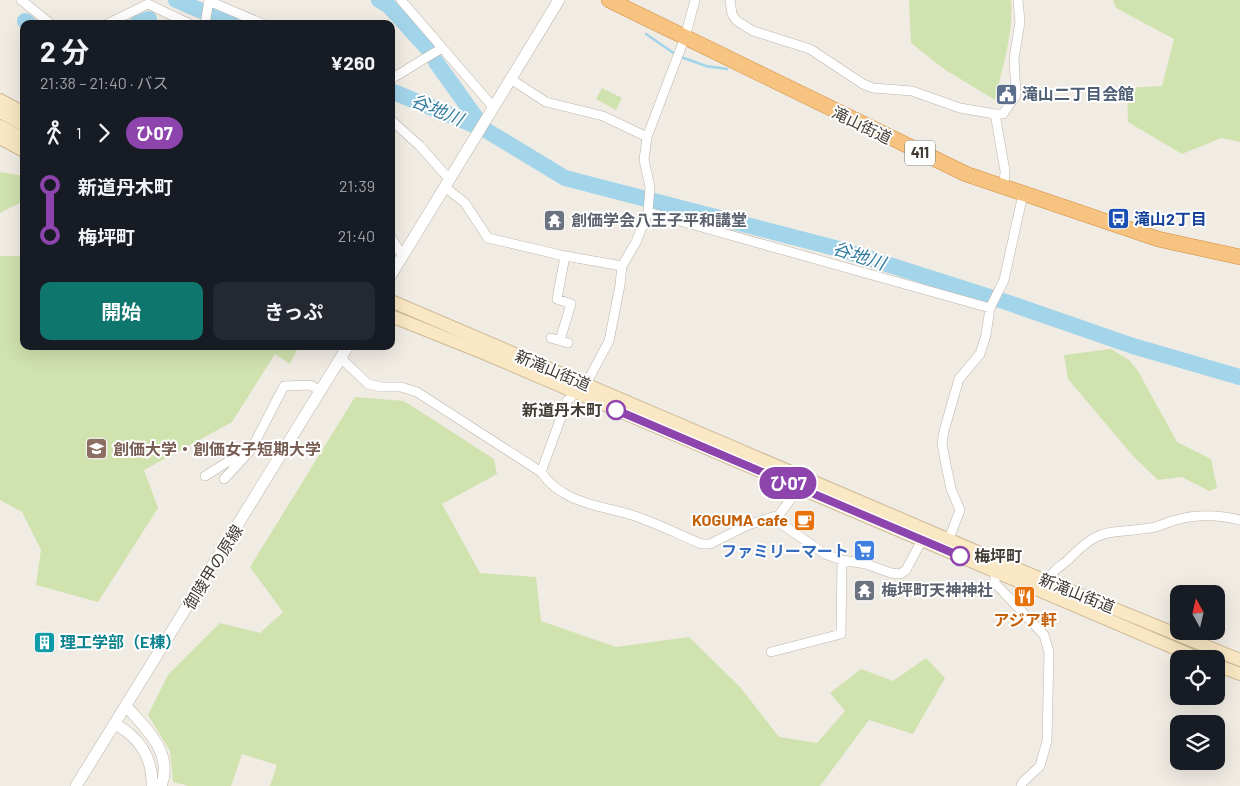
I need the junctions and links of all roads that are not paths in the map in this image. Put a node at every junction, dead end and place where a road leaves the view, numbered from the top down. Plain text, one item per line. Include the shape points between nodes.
1 (21, 0) edge
2 (401, 0) edge
3 (559, 0) edge
4 (609, 0) edge
5 (695, 0) edge
6 (730, 0) edge
7 (1018, 0) edge
8 (209, 2) edge
9 (46, 20) edge
10 (115, 20) edge
11 (182, 20) edge
12 (206, 20) edge
13 (254, 20) edge
14 (685, 37) junction
15 (442, 48) junction
16 (395, 77) edge
17 (512, 80) junction
18 (0, 100) edge
19 (492, 110) junction
20 (20, 111) edge
21 (0, 112) edge
22 (995, 114) junction
23 (20, 123) edge
24 (395, 124) edge
25 (0, 126) edge
26 (20, 137) edge
27 (647, 137) junction
28 (0, 138) edge
29 (20, 150) edge
30 (447, 183) junction
31 (1004, 188) junction
32 (1023, 194) junction
33 (648, 211) junction
34 (395, 244) edge
35 (403, 256) junction
36 (565, 256) junction
37 (1240, 256) edge
38 (622, 266) junction
39 (395, 269) edge
40 (395, 303) edge
41 (991, 306) junction
42 (395, 318) edge
43 (560, 340) dead end
44 (346, 350) edge
45 (341, 358) junction
46 (582, 389) junction
47 (321, 391) junction
48 (253, 446) junction
49 (541, 472) junction
50 (205, 476) dead end
51 (224, 479) dead end
52 (799, 488) junction
53 (876, 514) junction
54 (773, 518) junction
55 (1240, 520) edge
56 (949, 539) junction
57 (922, 540) junction
58 (842, 560) junction
59 (995, 572) junction
60 (1048, 582) junction
61 (1179, 650) edge
62 (771, 652) dead end
63 (1240, 660) edge
64 (1225, 668) edge
65 (1240, 674) edge
66 (127, 707) junction
67 (115, 724) junction
68 (76, 786) edge
69 (152, 786) edge
70 (161, 786) edge
71 (1021, 786) edge

1 - 9 street
2 - 15 street
3 - 17 street
4 - 14 highway, 滝山街道 / 411
5 - 14 street
6 - 22 street via 732,14 737,21 753,31 810,49 872,88 912,91 960,108
7 - 22 street via 1020,22 1014,58 1016,95 1003,114
8 - 12 street
8 - 13 street
10 - 11 street via 148,4
14 - 27 street
14 - 31 highway, 滝山街道 / 411 via 938,162
15 - 16 street
15 - 19 street
17 - 19 street
17 - 27 street via 546,102 603,116
18 - 20 main road
19 - 30 street
21 - 23 main road
22 - 31 street via 1005,171
24 - 30 street via 420,146
25 - 26 main road
27 - 33 street via 644,160 650,187
28 - 29 main road
30 - 35 street
30 - 36 street via 488,238
31 - 32 highway, 滝山街道 / 411
32 - 37 highway, 滝山街道 / 411 via 1158,240
32 - 41 street via 1003,284
33 - 38 street
33 - 41 street
34 - 35 street
35 - 39 street
36 - 38 street
36 - 43 street via 557,299 571,304
38 - 46 street via 609,341
40 - 46 main road, 新滝山街道
41 - 56 street via 980,354 959,379 944,432 942,444 946,465 960,510
42 - 46 main road, 新滝山街道
44 - 45 street, 御陵甲の原線
45 - 47 street, 御陵甲の原線
45 - 49 street via 368,384 417,392
46 - 49 street via 567,401
46 - 52 main road, 新滝山街道
46 - 53 main road, 新滝山街道
47 - 48 street via 310,385 284,386
47 - 66 street, 御陵甲の原線
48 - 50 street
48 - 51 street
49 - 54 street via 549,483 576,500 637,517 702,544 710,544
52 - 53 main road, 新滝山街道
52 - 54 street via 779,516
53 - 56 main road, 新滝山街道
53 - 57 main road, 新滝山街道
54 - 58 street via 818,550
55 - 60 street via 1200,516 1177,519 1151,528 1104,532 1088,540 1052,572
56 - 60 main road, 新滝山街道
57 - 58 street via 906,570 900,574
57 - 59 main road, 新滝山街道
58 - 62 street via 841,634
59 - 61 main road, 新滝山街道
59 - 71 street via 995,583 1044,635 1050,652 1047,742 1040,766
60 - 63 main road, 新滝山街道
64 - 65 main road
66 - 67 street, 御陵甲の原線
66 - 70 street via 158,745 164,766
67 - 68 street, 御陵甲の原線
67 - 69 street via 136,737 143,748

